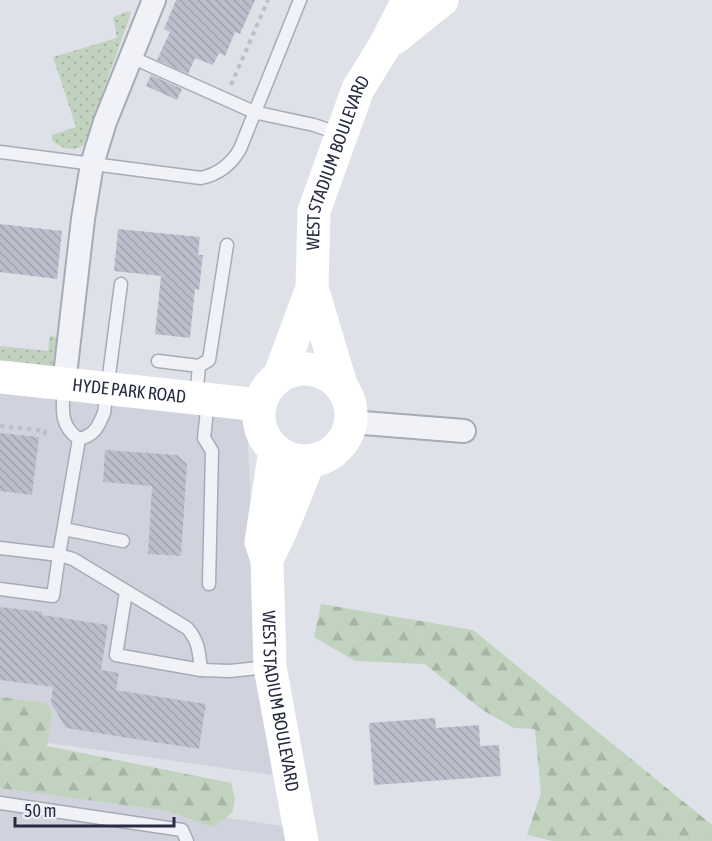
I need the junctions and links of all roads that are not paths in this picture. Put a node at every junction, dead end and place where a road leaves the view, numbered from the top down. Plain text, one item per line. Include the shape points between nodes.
1 (154, 0) edge
2 (300, 0) edge
3 (408, 0) edge
4 (423, 0) edge
5 (442, 0) edge
6 (384, 47) junction
7 (131, 57) junction
8 (254, 112) junction
9 (341, 134) junction
10 (0, 152) edge
11 (92, 164) junction
12 (227, 245) dead end
13 (121, 284) dead end
14 (312, 288) junction
15 (158, 361) dead end
16 (199, 366) junction
17 (0, 377) edge
18 (279, 377) junction
19 (64, 384) junction
20 (342, 388) junction
21 (108, 389) junction
22 (202, 399) junction
23 (260, 405) junction
24 (351, 422) junction
25 (464, 431) dead end
26 (80, 438) junction
27 (275, 450) junction
28 (309, 461) junction
29 (64, 529) junction
30 (123, 541) dead end
31 (0, 548) edge
32 (59, 555) junction
33 (267, 560) junction
34 (209, 584) dead end
35 (0, 589) edge
36 (126, 591) junction
37 (270, 667) junction
38 (201, 670) junction
39 (0, 803) edge
40 (187, 841) edge
41 (302, 841) edge

1 - 7 street
2 - 8 lane
3 - 6 main road, WEST STADIUM BOULEVARD
4 - 6 main road, WEST STADIUM BOULEVARD
5 - 6 main road
6 - 9 main road, WEST STADIUM BOULEVARD via 358,89
7 - 8 lane
7 - 11 street
8 - 9 lane
8 - 11 lane via 234,160 213,175 201,178
9 - 14 main road, WEST STADIUM BOULEVARD via 314,211
10 - 11 lane
11 - 19 street
12 - 16 lane via 209,360
13 - 21 lane
14 - 18 main road, WEST STADIUM BOULEVARD
14 - 20 main road, WEST STADIUM BOULEVARD
15 - 16 lane
16 - 22 lane
17 - 19 main road, HYDE PARK ROAD
18 - 20 main road via 294,370 312,370 329,376
18 - 23 main road
19 - 21 main road, HYDE PARK ROAD
19 - 26 lane via 65,425
20 - 24 main road via 350,404
21 - 22 main road, HYDE PARK ROAD
21 - 26 lane via 97,429
22 - 23 main road, HYDE PARK ROAD
22 - 34 lane via 204,438 212,451
23 - 27 main road via 259,422 264,438
24 - 25 street
24 - 28 main road via 344,441 329,455
26 - 29 lane
27 - 28 main road via 289,459
27 - 33 main road, WEST STADIUM BOULEVARD via 261,542
28 - 33 main road, WEST STADIUM BOULEVARD
29 - 30 lane
29 - 32 lane
31 - 32 lane
32 - 35 lane via 53,596
32 - 36 lane via 73,559
33 - 37 main road, WEST STADIUM BOULEVARD
36 - 38 lane via 187,628 199,646
36 - 38 lane via 116,656
37 - 38 lane
37 - 41 main road, WEST STADIUM BOULEVARD
39 - 40 lane via 182,830

